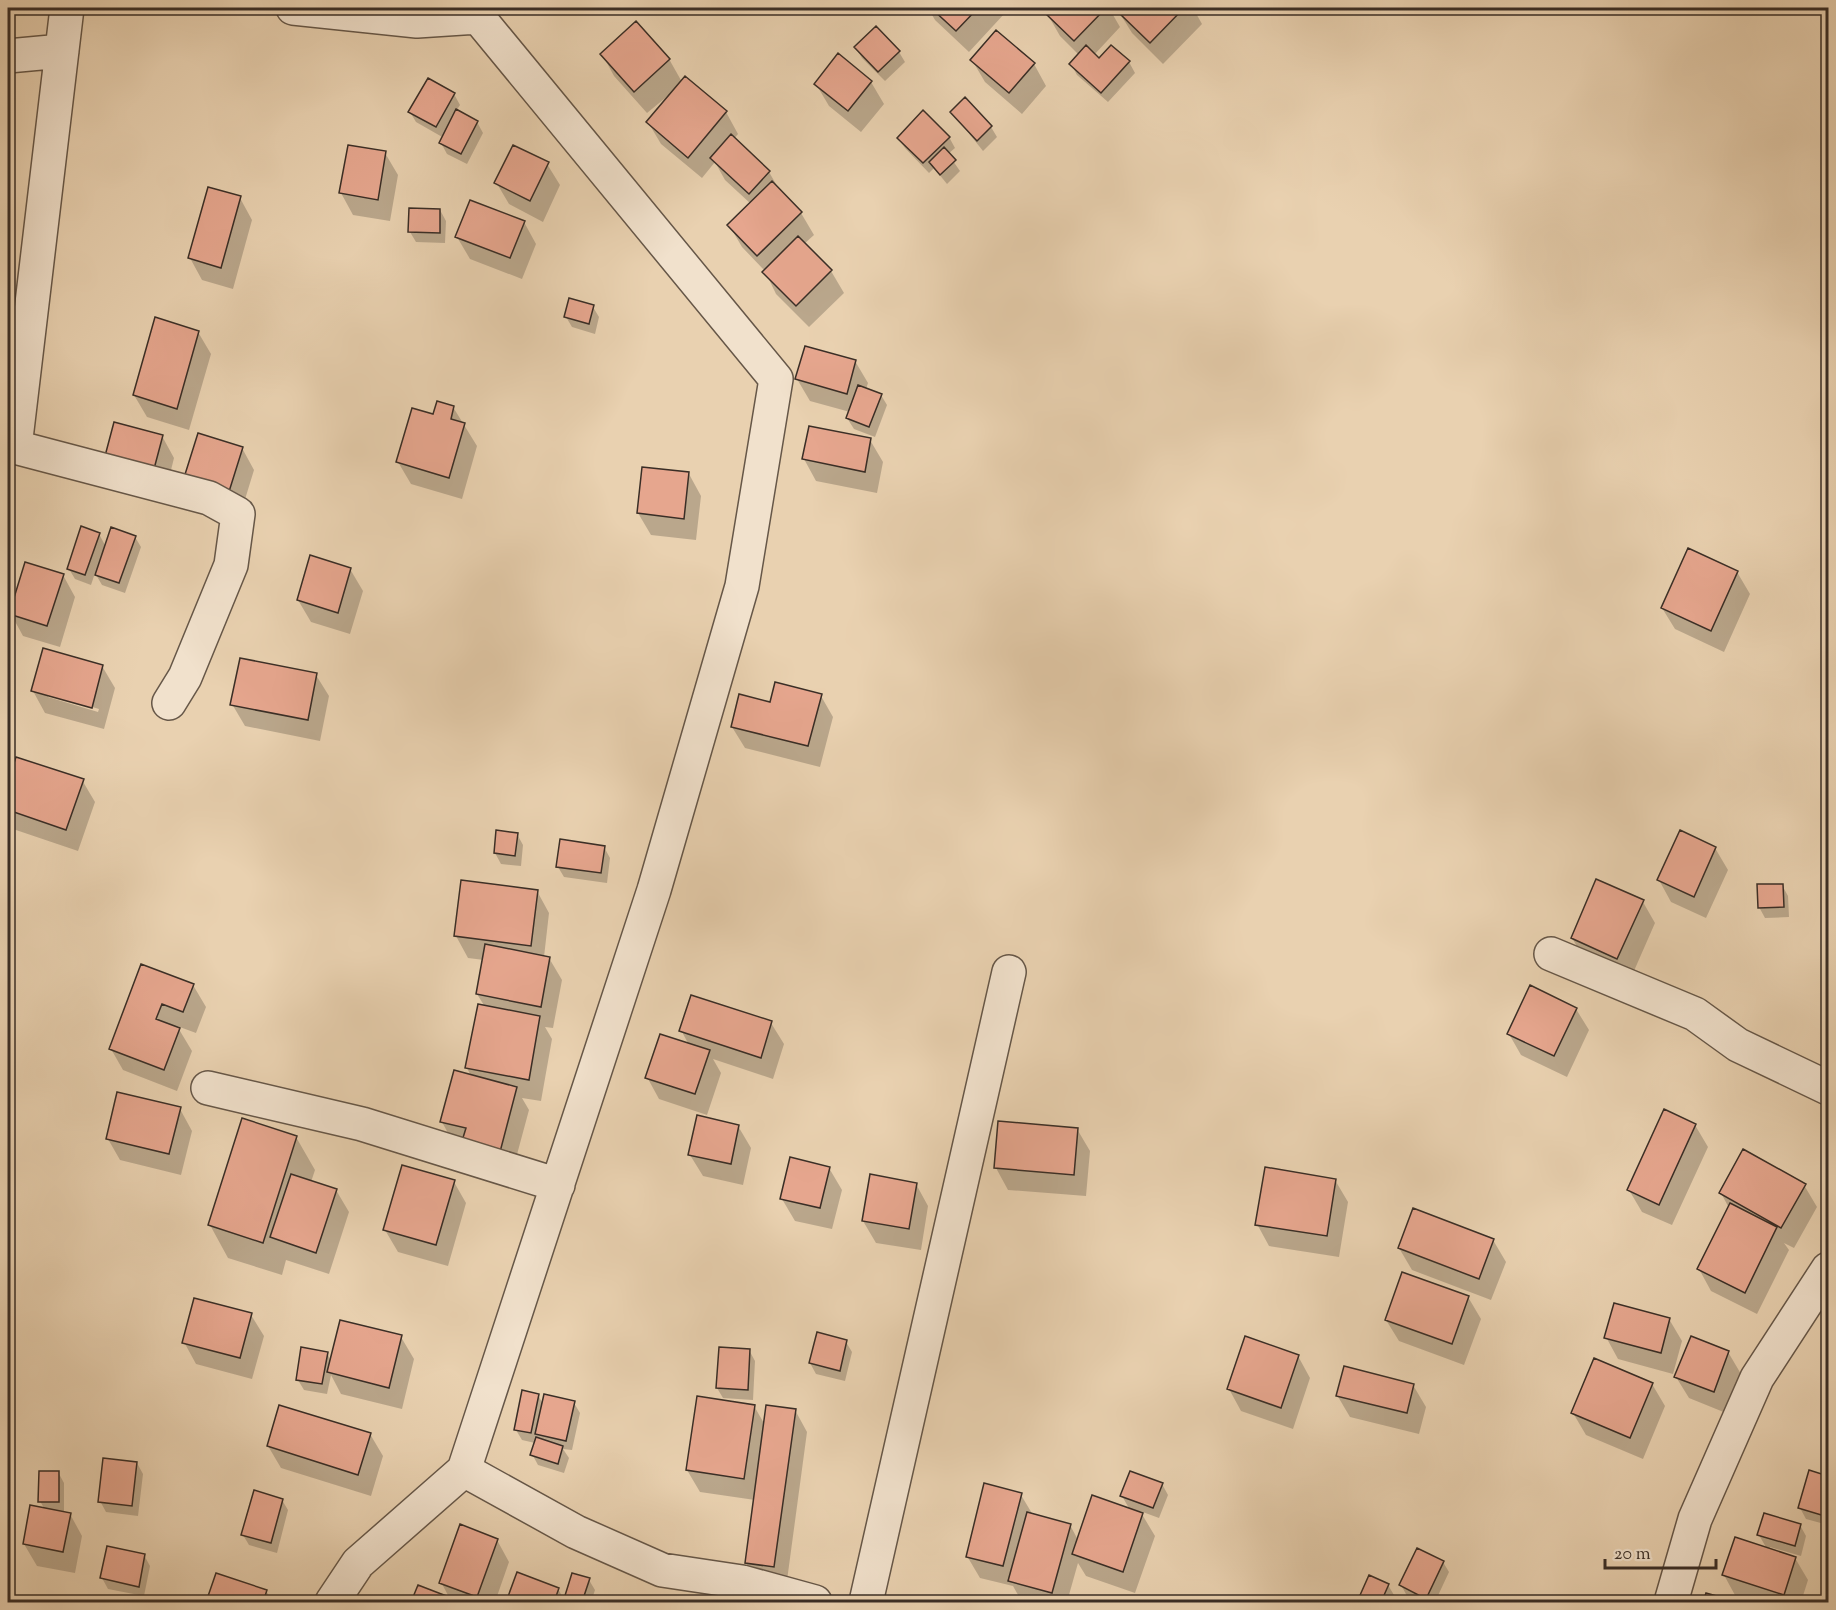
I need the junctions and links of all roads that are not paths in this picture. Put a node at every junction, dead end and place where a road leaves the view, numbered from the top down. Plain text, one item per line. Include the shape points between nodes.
1 (67, 8) edge
2 (293, 8) edge
3 (477, 12) edge
4 (62, 51) junction
5 (8, 56) edge
6 (169, 703) dead end
7 (1551, 954) dead end
8 (1009, 972) dead end
9 (208, 1088) dead end
10 (1828, 1088) edge
11 (558, 1185) junction
12 (1828, 1269) edge
13 (464, 1470) junction
14 (332, 1602) edge
15 (815, 1602) edge
16 (866, 1602) edge
17 (1671, 1602) edge

1 - 4 street
2 - 3 street via 417,21
3 - 11 street via 776,379 742,586 654,890
4 - 5 street
4 - 6 street via 15,447 208,498 238,514 231,565 185,677
7 - 10 street via 1695,1014 1738,1045
8 - 16 street
9 - 11 street via 362,1124
11 - 13 street
12 - 17 street via 1757,1378 1695,1519
13 - 14 street via 358,1563
13 - 15 street via 576,1532 662,1570 742,1581

